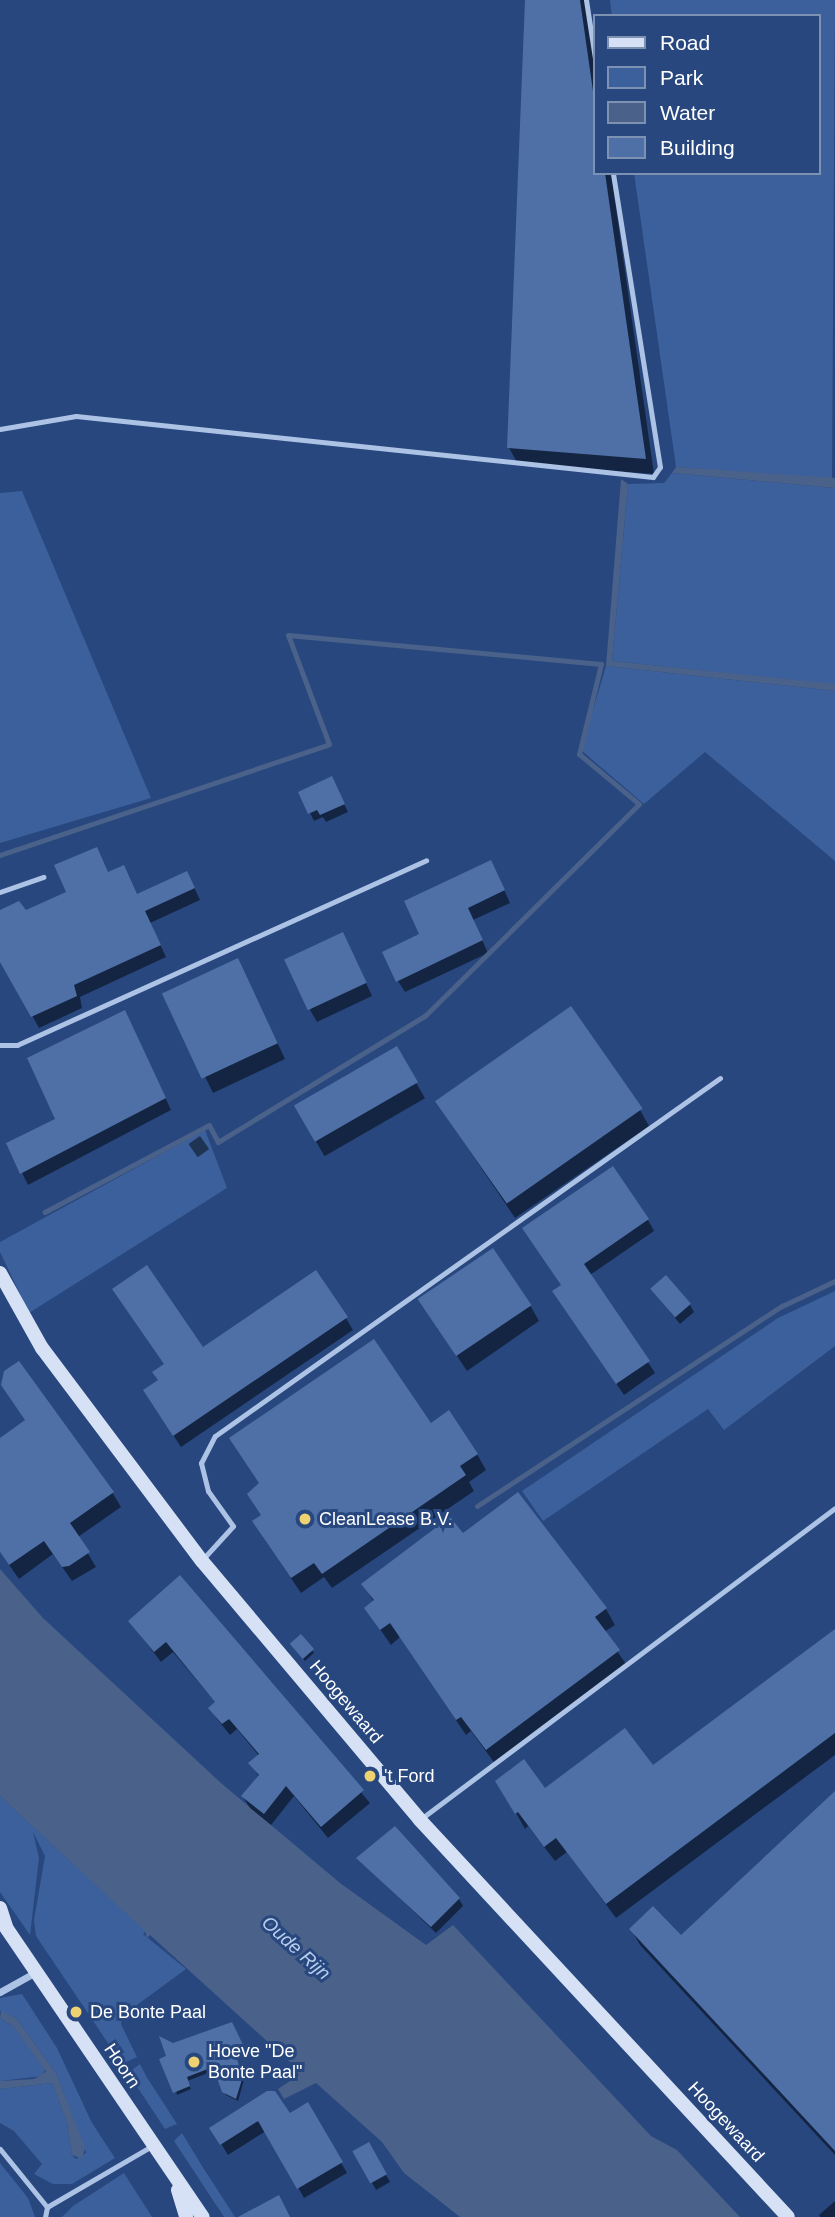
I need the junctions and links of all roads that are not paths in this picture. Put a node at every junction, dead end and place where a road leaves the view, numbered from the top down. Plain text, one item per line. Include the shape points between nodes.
1 (586, 0) edge
2 (594, 52) edge
3 (613, 175) edge
4 (0, 429) edge
5 (426, 860) dead end
6 (43, 877) dead end
7 (0, 892) edge
8 (0, 1045) edge
9 (720, 1078) dead end
10 (0, 1273) edge
11 (835, 1508) edge
12 (202, 1561) junction
13 (420, 1820) junction
14 (0, 1908) edge
15 (36, 1972) junction
16 (0, 1992) edge
17 (152, 2146) junction
18 (0, 2149) edge
19 (176, 2182) junction
20 (47, 2207) junction
21 (45, 2217) edge
22 (186, 2217) edge
23 (203, 2217) edge
24 (788, 2217) edge

1 - 2 lane
3 - 4 lane via 660,467 653,477 76,416
5 - 8 lane via 17,1045
6 - 7 lane
9 - 12 lane via 215,1436 201,1462 208,1491 233,1526
10 - 12 street, Hoogewaard via 42,1348
11 - 13 lane
12 - 13 street, Hoogewaard
13 - 24 street, Hoogewaard
14 - 15 street, Hoorn via 7,1929
15 - 16 street
15 - 17 street, Hoorn
17 - 19 street, Hoorn
17 - 20 lane
18 - 20 lane
19 - 22 street, Hoorn
19 - 23 street, Hoorn
20 - 21 lane

